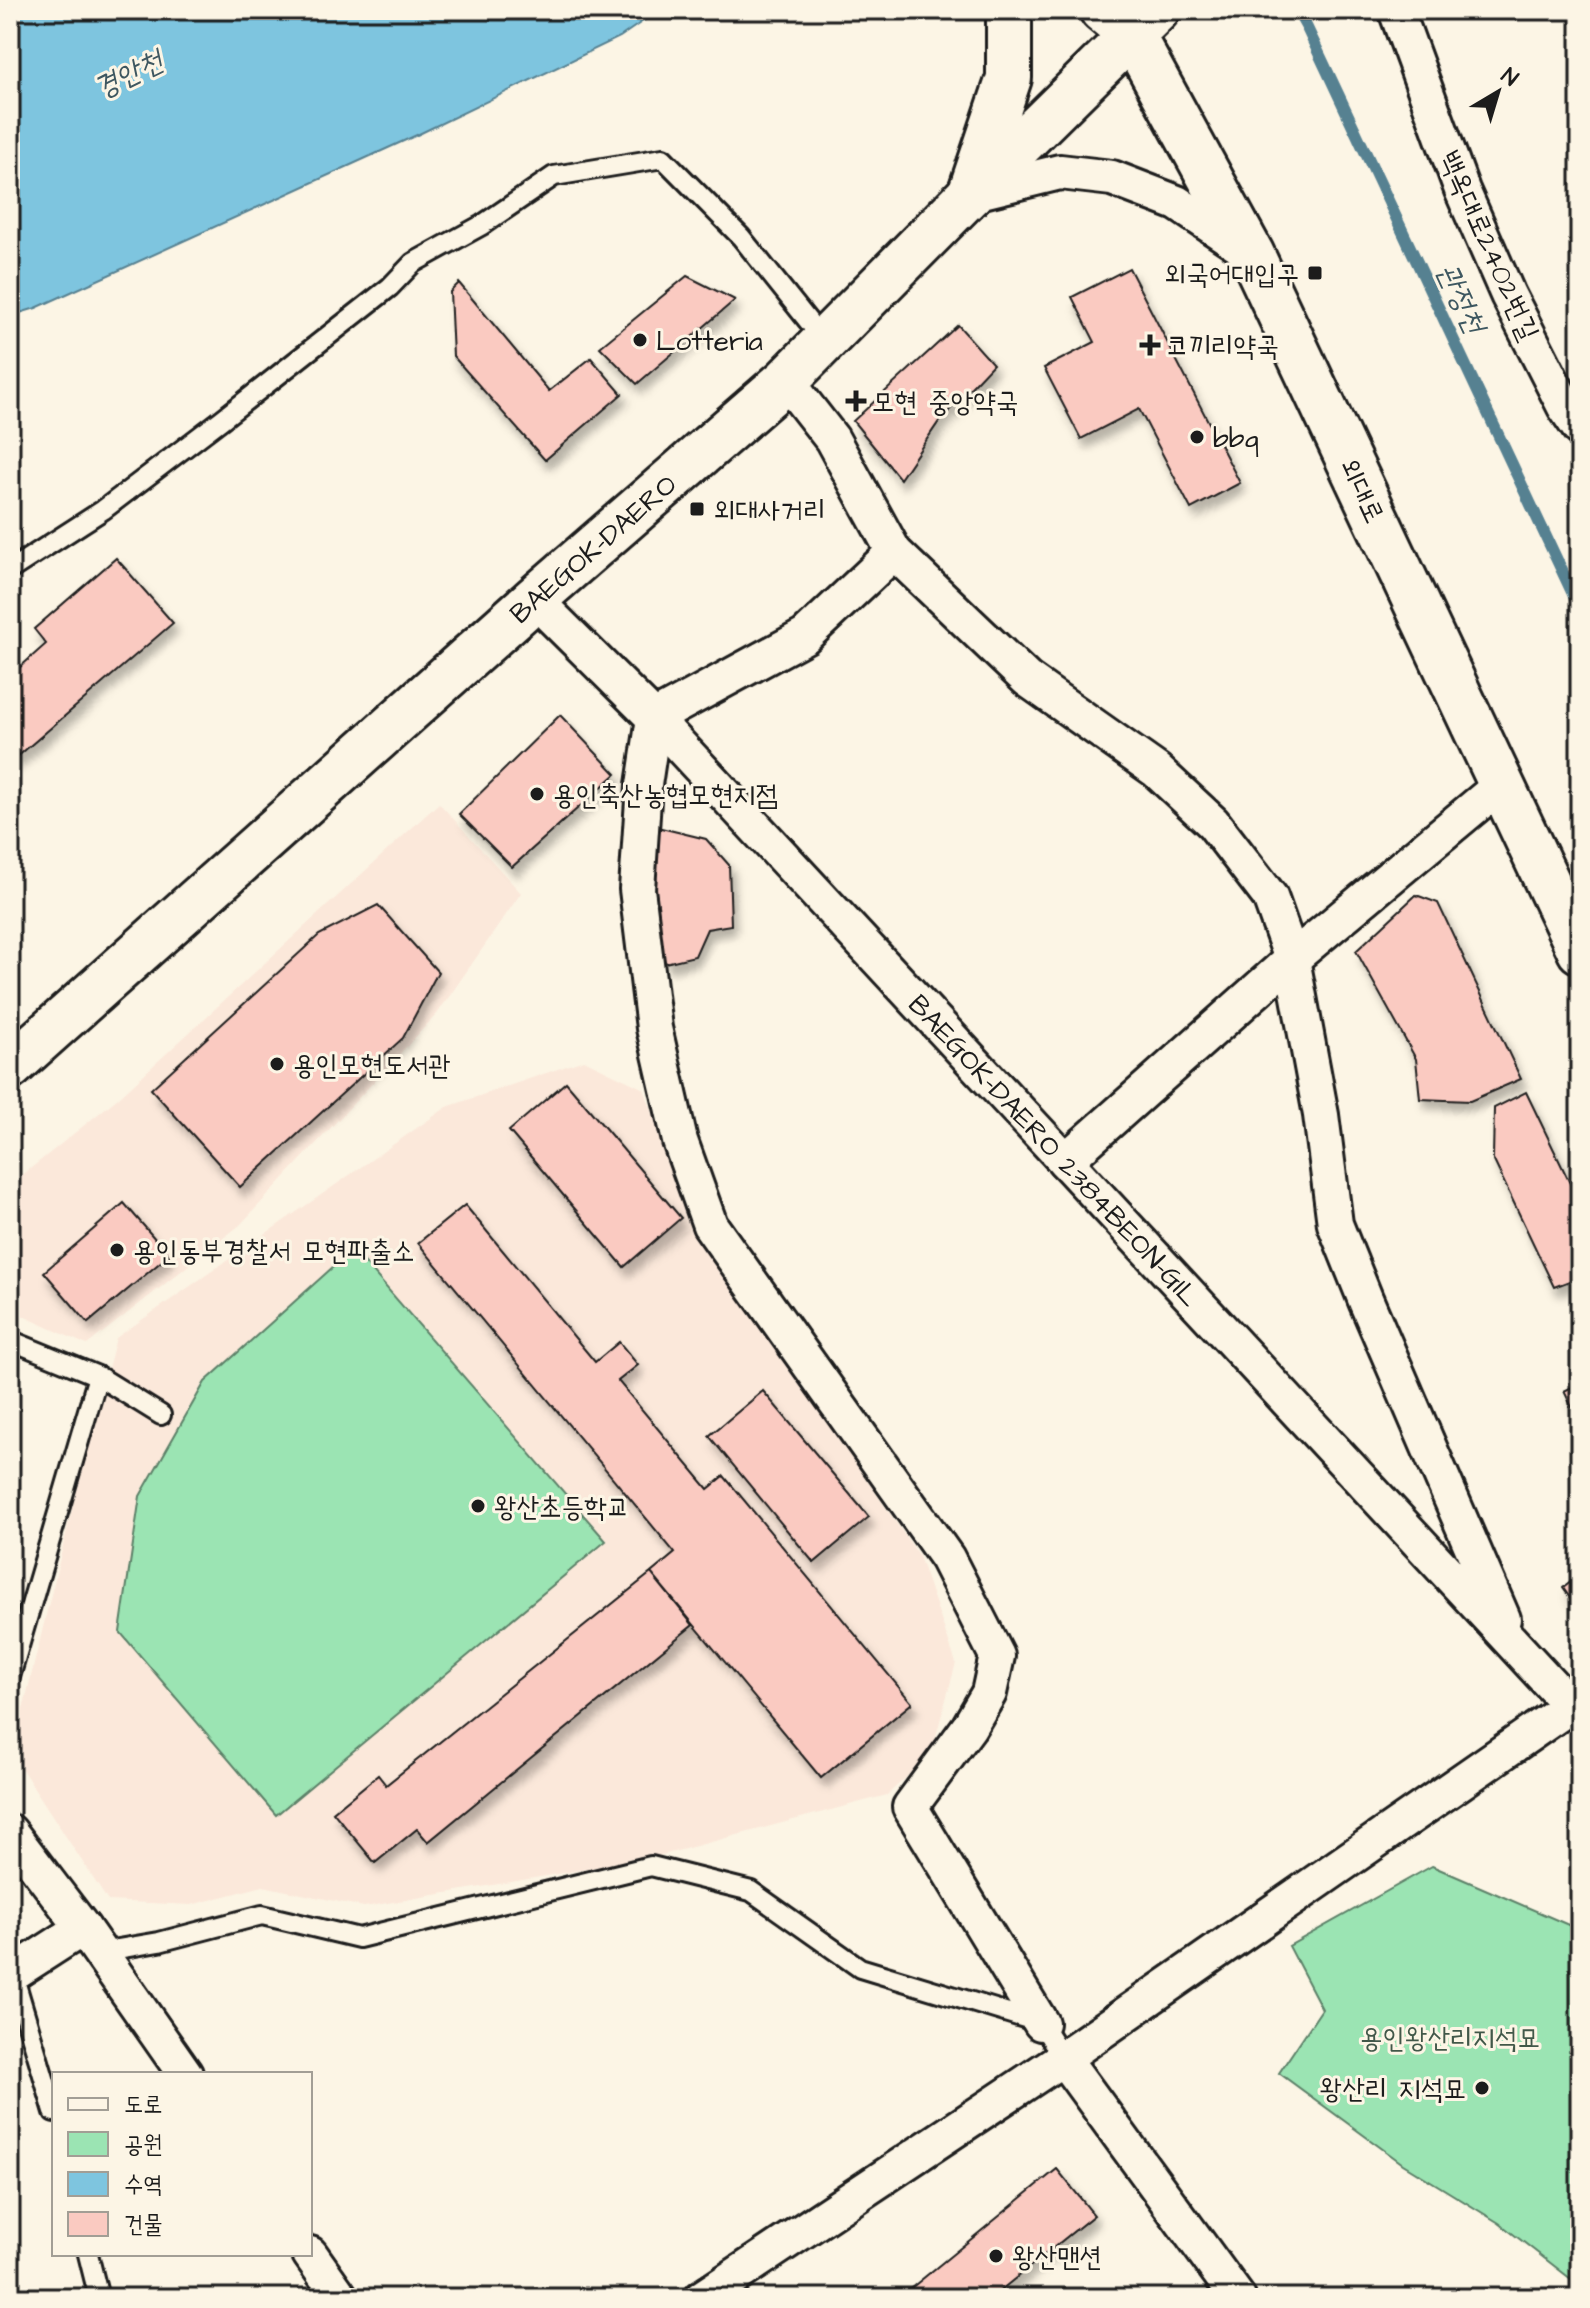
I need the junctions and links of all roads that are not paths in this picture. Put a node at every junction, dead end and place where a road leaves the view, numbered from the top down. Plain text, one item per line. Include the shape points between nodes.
1 (1009, 10) edge
2 (1396, 10) edge
3 (1131, 18) edge
4 (970, 194) junction
5 (1251, 253) junction
6 (825, 342) junction
7 (786, 380) junction
8 (1580, 429) edge
9 (894, 552) junction
10 (10, 570) edge
11 (534, 599) junction
12 (654, 718) junction
13 (1502, 784) junction
14 (1580, 951) edge
15 (1292, 959) junction
16 (10, 1067) edge
17 (1065, 1161) junction
18 (10, 1340) edge
19 (98, 1376) junction
20 (161, 1415) dead end
21 (1513, 1642) junction
22 (10, 1677) edge
23 (1575, 1702) edge
24 (10, 1832) edge
25 (91, 1940) junction
26 (11, 1974) edge
27 (1041, 2023) junction
28 (1063, 2058) junction
29 (184, 2072) edge
30 (52, 2106) edge
31 (88, 2256) edge
32 (311, 2256) edge
33 (99, 2298) edge
34 (341, 2298) edge
35 (702, 2298) edge
36 (1238, 2298) edge

1 - 4 main road via 1009,78
2 - 8 street, 백옥대로2402번길 via 1462,190 1508,295
3 - 4 main road, BAEGOK-DAERO
3 - 5 main road, 외대로
4 - 5 street via 1060,172 1112,178 1177,203
4 - 6 main road, BAEGOK-DAERO
5 - 13 main road, 외대로
6 - 7 main road, BAEGOK-DAERO
6 - 10 lane via 741,237 663,158 554,176 413,263 390,287 210,429 103,510
7 - 9 street via 832,439
7 - 11 main road, BAEGOK-DAERO
9 - 12 street via 805,636
9 - 15 street via 1027,679 1156,770 1213,823 1270,897
11 - 12 street, BAEGOK-DAERO 2384BEON-GIL
11 - 16 main road, BAEGOK-DAERO
12 - 17 street, BAEGOK-DAERO 2384BEON-GIL
12 - 27 street via 637,889 654,1028 680,1141 710,1225 947,1558 997,1656 989,1693 910,1807
13 - 14 main road, 외대로
13 - 15 street
15 - 17 street
15 - 21 street via 1335,1224
17 - 21 street, BAEGOK-DAERO 2384BEON-GIL
18 - 19 lane
19 - 20 lane
19 - 22 lane
21 - 23 street, BAEGOK-DAERO 2384BEON-GIL
23 - 28 street
24 - 25 street
25 - 26 street
25 - 27 lane via 159,1942 262,1915 359,1938 651,1866 751,1891 860,1968
25 - 29 street
26 - 30 lane
27 - 28 lane
28 - 35 street
28 - 36 street
31 - 33 lane
32 - 34 street

